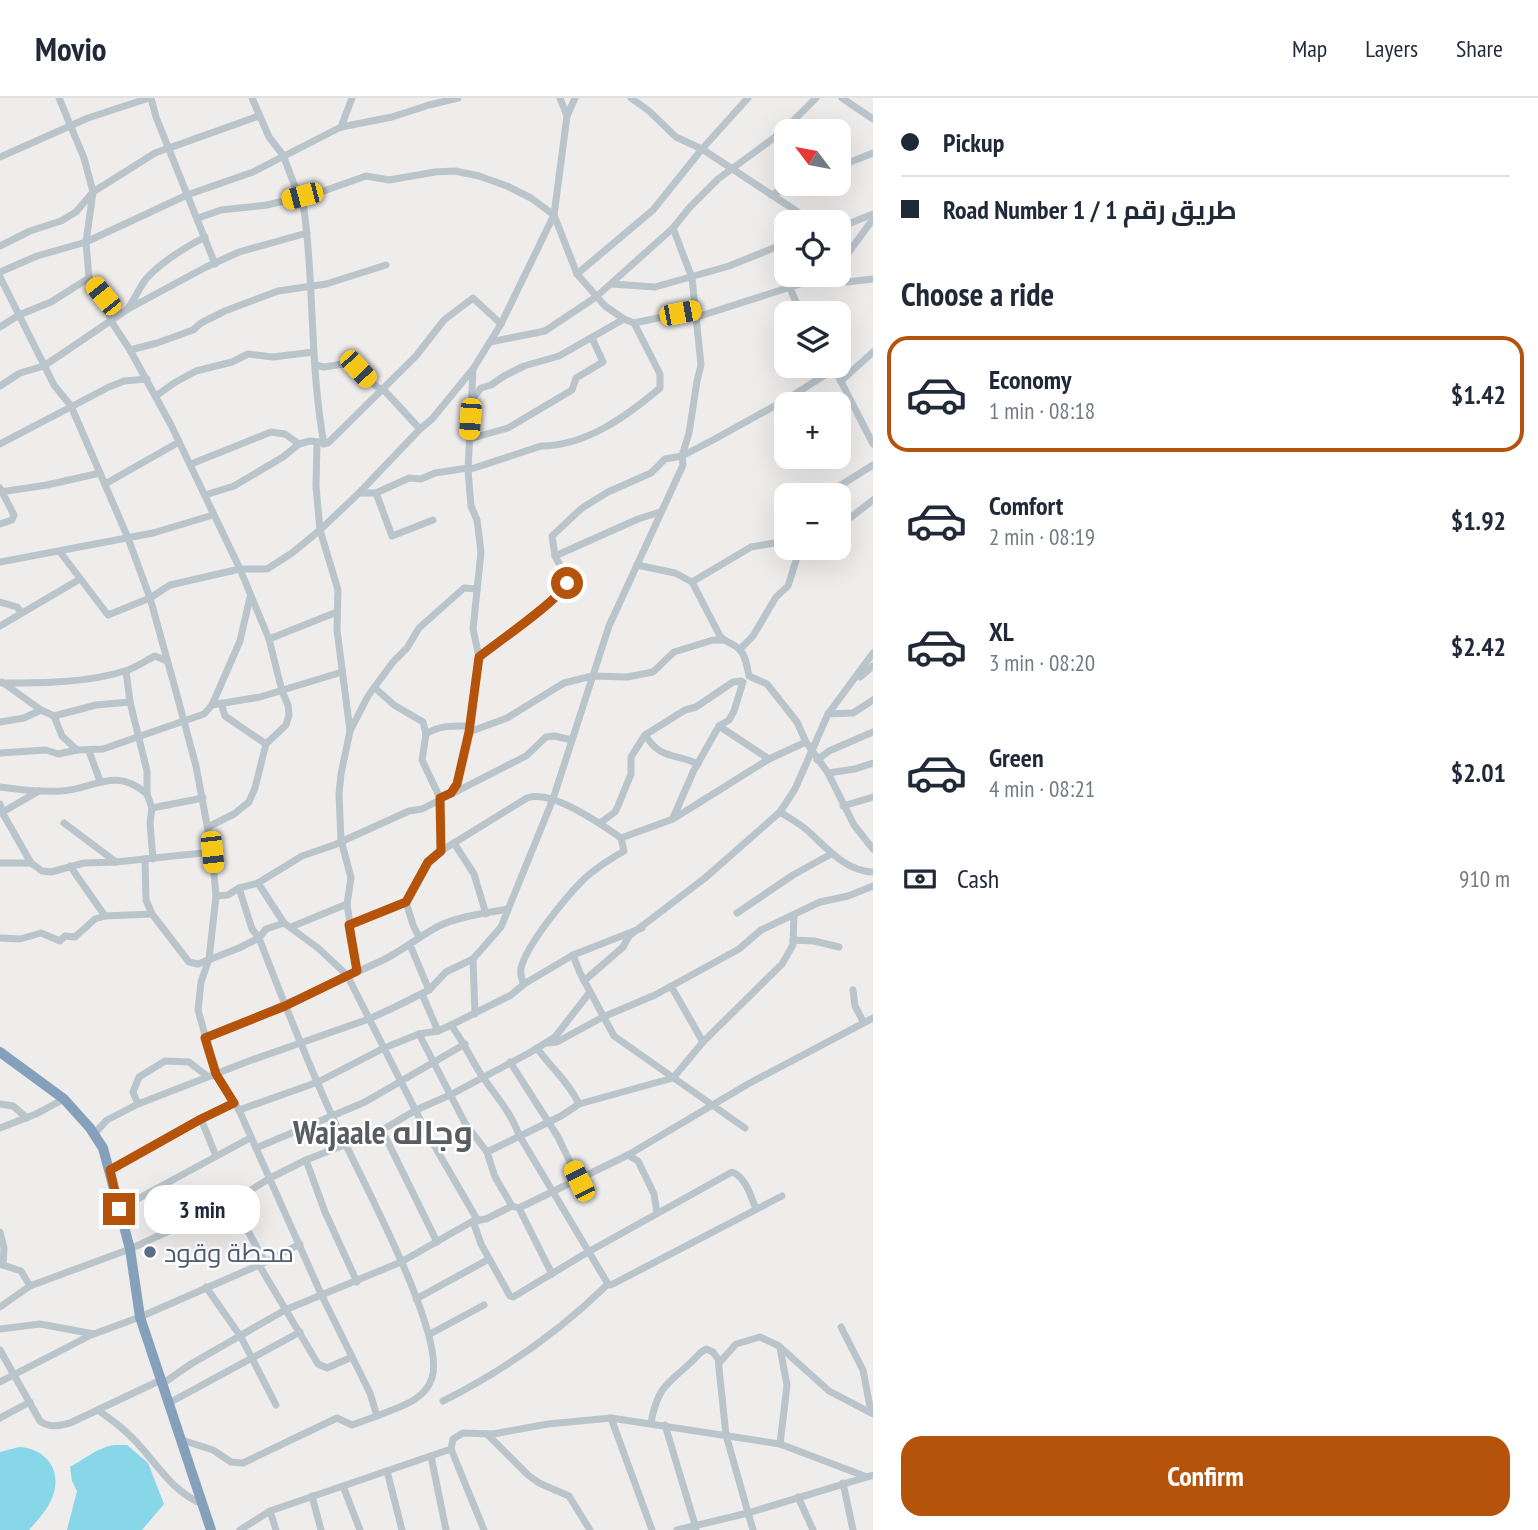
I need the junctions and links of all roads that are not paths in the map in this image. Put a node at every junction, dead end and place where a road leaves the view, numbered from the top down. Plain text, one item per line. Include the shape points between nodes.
1 (59, 98) edge
2 (150, 98) edge
3 (252, 98) edge
4 (352, 98) edge
5 (458, 98) edge
6 (560, 98) edge
7 (575, 98) edge
8 (631, 98) edge
9 (748, 98) edge
10 (816, 98) edge
11 (842, 98) edge
12 (259, 116) junction
13 (567, 116) junction
14 (873, 119) edge
15 (69, 126) junction
16 (341, 127) junction
17 (168, 148) junction
18 (702, 149) junction
19 (873, 153) edge
20 (283, 155) junction
21 (0, 157) edge
22 (851, 162) edge
23 (731, 169) junction
24 (93, 192) junction
25 (774, 194) edge
26 (187, 195) junction
27 (771, 195) junction
28 (302, 196) junction
29 (794, 210) edge
30 (554, 215) junction
31 (873, 217) edge
32 (198, 218) junction
33 (851, 224) edge
34 (673, 228) junction
35 (307, 233) junction
36 (205, 237) junction
37 (86, 242) junction
38 (0, 246) edge
39 (774, 248) edge
40 (851, 248) edge
41 (215, 264) junction
42 (386, 265) dead end
43 (0, 272) edge
44 (577, 274) junction
45 (0, 277) edge
46 (89, 278) junction
47 (692, 278) junction
48 (873, 279) edge
49 (851, 282) edge
50 (612, 284) junction
51 (310, 285) junction
52 (786, 287) edge
53 (596, 297) junction
54 (128, 309) junction
55 (696, 313) junction
56 (19, 315) junction
57 (624, 319) junction
58 (111, 321) junction
59 (634, 323) junction
60 (501, 324) junction
61 (0, 327) edge
62 (592, 338) junction
63 (490, 342) junction
64 (131, 350) junction
65 (314, 352) junction
66 (873, 352) edge
67 (315, 365) junction
68 (44, 366) junction
69 (473, 369) junction
70 (817, 378) edge
71 (839, 378) edge
72 (147, 379) junction
73 (841, 381) junction
74 (0, 386) edge
75 (383, 389) junction
76 (156, 396) junction
77 (472, 399) junction
78 (71, 406) junction
79 (420, 429) junction
80 (469, 439) junction
81 (179, 442) junction
82 (320, 443) junction
83 (0, 444) edge
84 (299, 444) junction
85 (873, 444) edge
86 (682, 456) junction
87 (191, 464) junction
88 (873, 465) edge
89 (468, 469) junction
90 (100, 473) junction
91 (844, 483) edge
92 (104, 484) junction
93 (1, 490) edge
94 (359, 493) junction
95 (376, 493) junction
96 (205, 495) junction
97 (873, 500) edge
98 (660, 512) junction
99 (213, 514) junction
100 (851, 517) edge
101 (433, 520) dead end
102 (0, 524) edge
103 (320, 530) junction
104 (128, 538) junction
105 (774, 543) edge
106 (60, 552) junction
107 (555, 556) junction
108 (796, 560) edge
109 (0, 562) edge
110 (637, 565) junction
111 (240, 569) junction
112 (80, 579) junction
113 (692, 582) junction
114 (477, 589) junction
115 (250, 594) junction
116 (150, 598) junction
117 (0, 602) edge
118 (21, 612) junction
119 (337, 612) junction
120 (0, 626) edge
121 (269, 639) junction
122 (724, 640) junction
123 (740, 649) junction
124 (873, 653) edge
125 (479, 657) junction
126 (167, 661) junction
127 (873, 666) edge
128 (126, 671) junction
129 (342, 672) junction
130 (592, 676) junction
131 (749, 676) junction
132 (1, 682) edge
133 (853, 682) junction
134 (741, 684) junction
135 (375, 688) junction
136 (282, 691) junction
137 (873, 700) edge
138 (130, 702) junction
139 (221, 703) junction
140 (212, 705) junction
141 (41, 710) junction
142 (828, 713) junction
143 (54, 716) junction
144 (184, 721) junction
145 (0, 722) edge
146 (719, 726) junction
147 (469, 729) junction
148 (350, 731) junction
149 (873, 733) edge
150 (426, 734) junction
151 (645, 735) junction
152 (139, 736) junction
153 (572, 740) junction
154 (806, 742) junction
155 (265, 744) junction
156 (813, 749) junction
157 (77, 750) junction
158 (89, 751) junction
159 (0, 753) edge
160 (769, 759) junction
161 (817, 760) junction
162 (873, 763) edge
163 (698, 764) junction
164 (828, 773) junction
165 (0, 778) edge
166 (100, 780) junction
167 (0, 787) edge
168 (39, 791) junction
169 (146, 793) junction
170 (451, 793) junction
171 (873, 797) edge
172 (203, 798) junction
173 (440, 798) junction
174 (553, 799) junction
175 (843, 806) junction
176 (152, 808) junction
177 (1, 810) edge
178 (779, 812) junction
179 (673, 819) junction
180 (64, 823) dead end
181 (600, 823) junction
182 (208, 827) junction
183 (621, 838) junction
184 (341, 840) junction
185 (454, 843) junction
186 (873, 849) edge
187 (441, 851) junction
188 (212, 852) junction
189 (831, 854) junction
190 (149, 859) junction
191 (116, 862) junction
192 (0, 863) edge
193 (31, 863) junction
194 (70, 866) junction
195 (873, 872) edge
196 (258, 883) junction
197 (873, 886) edge
198 (239, 888) junction
199 (216, 896) junction
200 (406, 902) junction
201 (346, 904) junction
202 (508, 909) junction
203 (737, 913) dead end
204 (152, 914) junction
205 (486, 914) junction
206 (794, 915) junction
207 (105, 916) junction
208 (287, 925) junction
209 (349, 925) junction
210 (642, 928) junction
211 (419, 937) junction
212 (0, 938) edge
213 (259, 939) junction
214 (793, 940) junction
215 (410, 945) junction
216 (839, 947) dead end
217 (573, 955) junction
218 (209, 959) junction
219 (473, 959) junction
220 (357, 971) junction
221 (347, 975) junction
222 (584, 981) junction
223 (524, 984) junction
224 (671, 986) junction
225 (853, 990) dead end
226 (425, 992) junction
227 (590, 992) junction
228 (285, 1006) junction
229 (475, 1014) junction
230 (603, 1017) junction
231 (873, 1018) edge
232 (369, 1019) junction
233 (864, 1023) junction
234 (452, 1025) junction
235 (438, 1031) junction
236 (419, 1034) junction
237 (205, 1038) junction
238 (703, 1042) junction
239 (545, 1043) junction
240 (300, 1044) junction
241 (465, 1044) junction
242 (384, 1048) junction
243 (537, 1048) junction
244 (0, 1052) edge
245 (436, 1062) junction
246 (510, 1062) junction
247 (216, 1074) junction
248 (207, 1076) junction
249 (483, 1077) junction
250 (673, 1078) junction
251 (400, 1080) junction
252 (318, 1082) junction
253 (450, 1095) junction
254 (64, 1099) junction
255 (0, 1104) edge
256 (138, 1104) junction
257 (579, 1104) junction
258 (711, 1106) junction
259 (236, 1107) junction
260 (416, 1110) junction
261 (332, 1116) junction
262 (27, 1118) junction
263 (201, 1119) junction
264 (548, 1121) junction
265 (0, 1128) edge
266 (745, 1128) dead end
267 (382, 1130) junction
268 (94, 1134) junction
269 (519, 1135) junction
270 (250, 1139) junction
271 (345, 1145) junction
272 (256, 1148) junction
273 (487, 1152) junction
274 (628, 1155) junction
275 (216, 1156) junction
276 (306, 1160) junction
277 (110, 1170) junction
278 (270, 1178) junction
279 (579, 1181) junction
280 (552, 1193) junction
281 (782, 1196) dead end
282 (232, 1202) junction
283 (516, 1207) junction
284 (119, 1209) junction
285 (756, 1209) junction
286 (657, 1213) junction
287 (476, 1221) junction
288 (0, 1232) edge
289 (437, 1242) junction
290 (300, 1244) junction
291 (130, 1250) junction
292 (588, 1252) junction
293 (489, 1259) junction
294 (401, 1262) junction
295 (2, 1264) edge
296 (262, 1264) junction
297 (552, 1274) junction
298 (357, 1282) junction
299 (608, 1284) junction
300 (30, 1286) junction
301 (206, 1287) junction
302 (322, 1296) junction
303 (416, 1299) junction
304 (484, 1305) dead end
305 (0, 1307) edge
306 (285, 1311) junction
307 (140, 1317) junction
308 (841, 1328) dead end
309 (0, 1329) edge
310 (300, 1332) junction
311 (94, 1334) junction
312 (430, 1334) junction
313 (241, 1337) junction
314 (779, 1346) junction
315 (0, 1350) edge
316 (352, 1357) junction
317 (251, 1359) junction
318 (719, 1364) junction
319 (15, 1374) junction
320 (0, 1382) edge
321 (162, 1382) junction
322 (443, 1401) dead end
323 (30, 1402) junction
324 (169, 1402) junction
325 (276, 1405) dead end
326 (98, 1410) junction
327 (872, 1413) edge
328 (377, 1416) junction
329 (0, 1418) edge
330 (611, 1418) junction
331 (651, 1423) junction
332 (665, 1425) junction
333 (487, 1434) junction
334 (726, 1435) junction
335 (182, 1440) junction
336 (780, 1444) junction
337 (451, 1449) junction
338 (431, 1456) junction
339 (387, 1471) junction
340 (870, 1476) edge
341 (843, 1483) junction
342 (343, 1486) junction
343 (312, 1496) junction
344 (798, 1497) junction
345 (202, 1505) junction
346 (271, 1511) junction
347 (748, 1513) junction
348 (695, 1528) edge
349 (210, 1529) edge
350 (240, 1530) edge
351 (276, 1530) edge
352 (321, 1530) edge
353 (360, 1530) edge
354 (402, 1530) edge
355 (446, 1530) edge
356 (484, 1530) edge
357 (590, 1530) edge
358 (652, 1530) edge
359 (677, 1530) edge
360 (753, 1530) edge
361 (813, 1530) edge
362 (853, 1530) edge

1 - 15 street
2 - 15 street
2 - 17 street
3 - 12 street
4 - 16 street
5 - 16 street
6 - 13 street
7 - 13 street
8 - 18 street via 676,137
9 - 18 street
10 - 23 street via 782,132
11 - 14 street
12 - 17 street
12 - 20 street
13 - 30 street
15 - 21 street
15 - 24 street
16 - 20 street
17 - 24 street
17 - 26 street
18 - 23 street
18 - 44 street via 653,209
19 - 22 street
20 - 26 street via 253,172
20 - 28 street
23 - 27 street
23 - 34 street
24 - 37 street
24 - 38 street via 61,221
25 - 27 street
26 - 32 street
26 - 37 street
27 - 29 street
28 - 30 street via 366,176 389,180 455,171 507,186
28 - 32 street
28 - 35 street
30 - 44 street
30 - 60 street
31 - 33 street
31 - 40 street
32 - 36 street
34 - 47 street
34 - 50 street
35 - 41 street via 239,252
35 - 51 street
36 - 41 street
36 - 54 street via 146,279
37 - 43 street
37 - 46 street
39 - 47 street
41 - 54 street
42 - 51 street
44 - 53 street
45 - 56 street
46 - 56 street
46 - 58 street via 103,296
47 - 50 street via 655,287
47 - 55 street
48 - 49 street
50 - 53 street
51 - 64 street via 258,298 193,330
51 - 65 street
52 - 55 street
53 - 57 street
53 - 63 street via 545,331
54 - 58 street
55 - 59 street
55 - 86 street via 701,365
56 - 61 street
56 - 68 street
57 - 59 street
57 - 62 street
58 - 64 street
58 - 68 street
59 - 89 street via 660,374 660,388 588,437
60 - 63 street
60 - 75 street via 473,298 444,320
62 - 77 street via 504,376 481,388
62 - 80 street via 603,362 576,379 572,390 508,429
63 - 69 street
64 - 72 street
65 - 67 street
65 - 76 street via 273,358 248,354 196,371
66 - 73 street
67 - 75 street via 349,363
67 - 82 street
68 - 74 street via 20,373
68 - 78 street
69 - 77 street
69 - 79 street
70 - 86 street
71 - 73 street
72 - 76 street
72 - 78 street via 124,382
73 - 85 street
75 - 79 street
75 - 82 street via 344,430 328,443
76 - 81 street
77 - 80 street
78 - 83 street
78 - 90 street
79 - 94 street
80 - 89 street
81 - 87 street
81 - 92 street
82 - 84 street
82 - 103 street via 316,486
84 - 87 street via 285,434 271,432
84 - 96 street via 234,485
86 - 98 street via 683,465
86 - 107 street via 665,459 651,473 582,508 552,536
87 - 96 street
88 - 91 street
89 - 95 street via 409,478
89 - 114 street via 471,506 480,536
90 - 92 street
90 - 93 street
92 - 104 street
93 - 102 street via 14,515
94 - 95 street
94 - 103 street
95 - 101 street via 392,536
96 - 99 street
97 - 100 street
98 - 107 street
98 - 110 street
99 - 104 street
99 - 111 street
103 - 111 street via 267,569
103 - 119 street via 338,590
104 - 106 street
104 - 116 street
105 - 113 street via 751,547
106 - 109 street
106 - 112 street
107 - 125 street via 568,580 565,588
108 - 123 street via 788,586
110 - 113 street via 675,573
110 - 130 street
111 - 115 street
111 - 116 street via 170,585
112 - 116 street via 108,615
112 - 118 street
113 - 122 street
114 - 125 street via 473,629
114 - 135 street via 464,588 419,628
115 - 121 street
115 - 140 street via 240,641
116 - 126 street
117 - 118 street
118 - 120 street
119 - 121 street
119 - 129 street
121 - 136 street
122 - 123 street
122 - 130 street via 674,652 653,672
123 - 131 street
124 - 133 street
125 - 147 street
126 - 128 street via 155,656
126 - 144 street
127 - 133 street
128 - 132 street via 68,680
128 - 138 street
129 - 136 street
129 - 148 street
130 - 147 street via 564,683 507,718
130 - 153 street
131 - 134 street
131 - 154 street via 766,684 783,702
132 - 141 street
133 - 142 street
134 - 146 street via 729,720
134 - 151 street via 733,682
135 - 148 street
135 - 150 street via 423,722
136 - 139 street
136 - 155 street via 288,705 286,725
137 - 142 street via 853,713
138 - 143 street
138 - 152 street
139 - 140 street
139 - 155 street via 225,716
140 - 144 street via 204,714
141 - 143 street
141 - 145 street
142 - 156 street
143 - 157 street via 62,736
144 - 152 street
144 - 172 street
146 - 160 street
146 - 163 street
147 - 150 street via 445,726
147 - 170 street
148 - 184 street via 341,774
149 - 161 street
150 - 173 street via 422,760
151 - 163 street via 656,749
151 - 181 street via 631,757 631,774 615,812
152 - 158 street
152 - 169 street via 147,771
153 - 170 street via 546,737 526,756
153 - 174 street
154 - 156 street
154 - 160 street
155 - 182 street via 249,802
156 - 161 street
156 - 178 street
157 - 158 street
157 - 159 street
158 - 166 street
160 - 179 street
161 - 164 street
162 - 164 street
163 - 179 street
164 - 175 street
165 - 167 street
166 - 168 street via 64,791
166 - 169 street via 135,784
167 - 168 street
168 - 177 street
169 - 176 street
170 - 173 street
171 - 175 street
172 - 176 street
172 - 182 street
173 - 184 street
173 - 187 street
174 - 181 street
174 - 185 street via 527,798
174 - 202 street
175 - 186 street
176 - 190 street
177 - 193 street
178 - 189 street via 805,828
178 - 210 street
179 - 183 street
180 - 191 street
181 - 183 street
182 - 188 street
183 - 223 street via 624,850 583,880 533,945 521,968
184 - 196 street via 302,856
184 - 201 street via 351,878
185 - 187 street
185 - 205 street via 474,874
187 - 200 street via 428,862
188 - 190 street
188 - 199 street
189 - 195 street via 860,872
189 - 203 street
190 - 191 street
190 - 204 street via 146,900
191 - 194 street
192 - 193 street
193 - 194 street via 51,872
194 - 207 street
196 - 198 street
196 - 208 street
197 - 206 street
198 - 199 street
198 - 213 street
199 - 218 street
200 - 209 street
200 - 211 street
201 - 208 street
201 - 209 street
202 - 205 street
202 - 219 street via 501,927
204 - 207 street
204 - 218 street via 190,962
205 - 211 street via 448,922
206 - 214 street
206 - 224 street via 761,930 739,949
207 - 212 street via 75,937 65,936 60,941 41,933
208 - 213 street via 266,929
208 - 221 street
209 - 220 street
210 - 217 street
210 - 222 street
211 - 215 street
213 - 218 street
213 - 228 street
214 - 216 street
214 - 238 street via 776,971
215 - 220 street
215 - 226 street
217 - 222 street
217 - 223 street
218 - 237 street via 198,1001
219 - 226 street via 446,972
219 - 229 street
220 - 221 street
221 - 228 street
221 - 232 street
222 - 227 street
223 - 229 street
224 - 230 street
224 - 238 street
225 - 233 street
226 - 232 street
226 - 235 street
227 - 230 street
227 - 239 street via 555,1037
228 - 237 street
228 - 240 street
229 - 234 street
230 - 239 street via 557,1042
230 - 250 street via 614,1037
231 - 233 street
232 - 240 street
232 - 242 street
233 - 258 street
234 - 235 street
234 - 241 street
235 - 236 street
236 - 242 street
236 - 245 street
237 - 247 street
238 - 250 street
239 - 243 street
240 - 247 street
240 - 252 street
241 - 245 street
241 - 249 street
242 - 251 street
242 - 252 street
243 - 246 street
243 - 257 street via 565,1079
244 - 254 highway
245 - 251 street
245 - 253 street
246 - 249 street
246 - 264 street
247 - 248 street
247 - 259 street
248 - 256 street
248 - 256 street via 189,1062 165,1061 139,1077 133,1092
249 - 253 street
249 - 269 street
250 - 257 street
250 - 258 street
251 - 260 street
251 - 261 street
252 - 259 street
252 - 261 street
253 - 260 street
253 - 273 street
254 - 262 street
254 - 268 highway
255 - 262 street via 13,1106
256 - 268 street via 107,1120
257 - 264 street
258 - 266 street
258 - 274 street
259 - 263 street
259 - 270 street
260 - 267 street
260 - 287 street
261 - 271 street
261 - 272 street
262 - 265 street
263 - 275 street
263 - 277 street
264 - 269 street
264 - 279 street
267 - 271 street
267 - 289 street
268 - 277 highway
269 - 273 street
269 - 280 street
270 - 272 street
270 - 275 street
271 - 276 street
271 - 294 street
272 - 278 street
273 - 283 street via 495,1177
274 - 279 street
274 - 286 street via 638,1161 654,1194
275 - 284 street
276 - 278 street
276 - 298 street
277 - 284 highway
278 - 282 street
278 - 290 street
279 - 280 street
280 - 283 street
280 - 292 street
281 - 285 street
282 - 291 street
282 - 296 street
283 - 287 street
283 - 297 street
284 - 291 highway
285 - 286 street via 732,1172
285 - 299 street
286 - 292 street
287 - 289 street
287 - 293 street
288 - 295 street
289 - 294 street
290 - 296 street
290 - 302 street
291 - 300 street
291 - 307 highway
292 - 297 street
292 - 299 street
293 - 297 street via 513,1297
293 - 303 street
294 - 298 street
294 - 303 street
295 - 300 street via 21,1271
296 - 301 street
296 - 306 street
298 - 302 street
299 - 322 street via 577,1314 483,1381
300 - 305 street
301 - 307 street
301 - 313 street
302 - 306 street
302 - 316 street
303 - 312 street
304 - 312 street
306 - 310 street
306 - 313 street
307 - 311 street
307 - 321 highway
308 - 327 street via 865,1376
309 - 311 street via 34,1323
310 - 316 street via 324,1368
310 - 317 street
311 - 319 street
312 - 328 street via 434,1360 427,1391
313 - 317 street
313 - 321 street
314 - 318 street via 760,1337 749,1338 733,1346
314 - 327 street via 822,1386
314 - 336 street via 787,1385
315 - 319 street
316 - 328 street
317 - 324 street
317 - 325 street
318 - 331 street via 711,1350 700,1353 662,1387
318 - 334 street
319 - 320 street
319 - 323 street
321 - 324 highway
321 - 326 street
323 - 326 street via 45,1425 70,1423
323 - 329 street
324 - 335 highway
326 - 345 street via 125,1431 188,1498
328 - 335 street via 352,1425 337,1418 243,1463
330 - 331 street
330 - 333 street
330 - 358 street
331 - 332 street
332 - 334 street
332 - 348 street
333 - 337 street via 459,1434
333 - 357 street via 527,1475 569,1496
334 - 336 street
334 - 347 street
335 - 345 highway
336 - 340 street
337 - 338 street
337 - 356 street
338 - 339 street
338 - 355 street
339 - 342 street
339 - 354 street
340 - 341 street
341 - 344 street
341 - 362 street
342 - 343 street
342 - 353 street
343 - 346 street
343 - 352 street
344 - 347 street
344 - 361 street
345 - 349 highway
346 - 350 street
346 - 351 street
347 - 348 street
347 - 360 street
348 - 359 street

